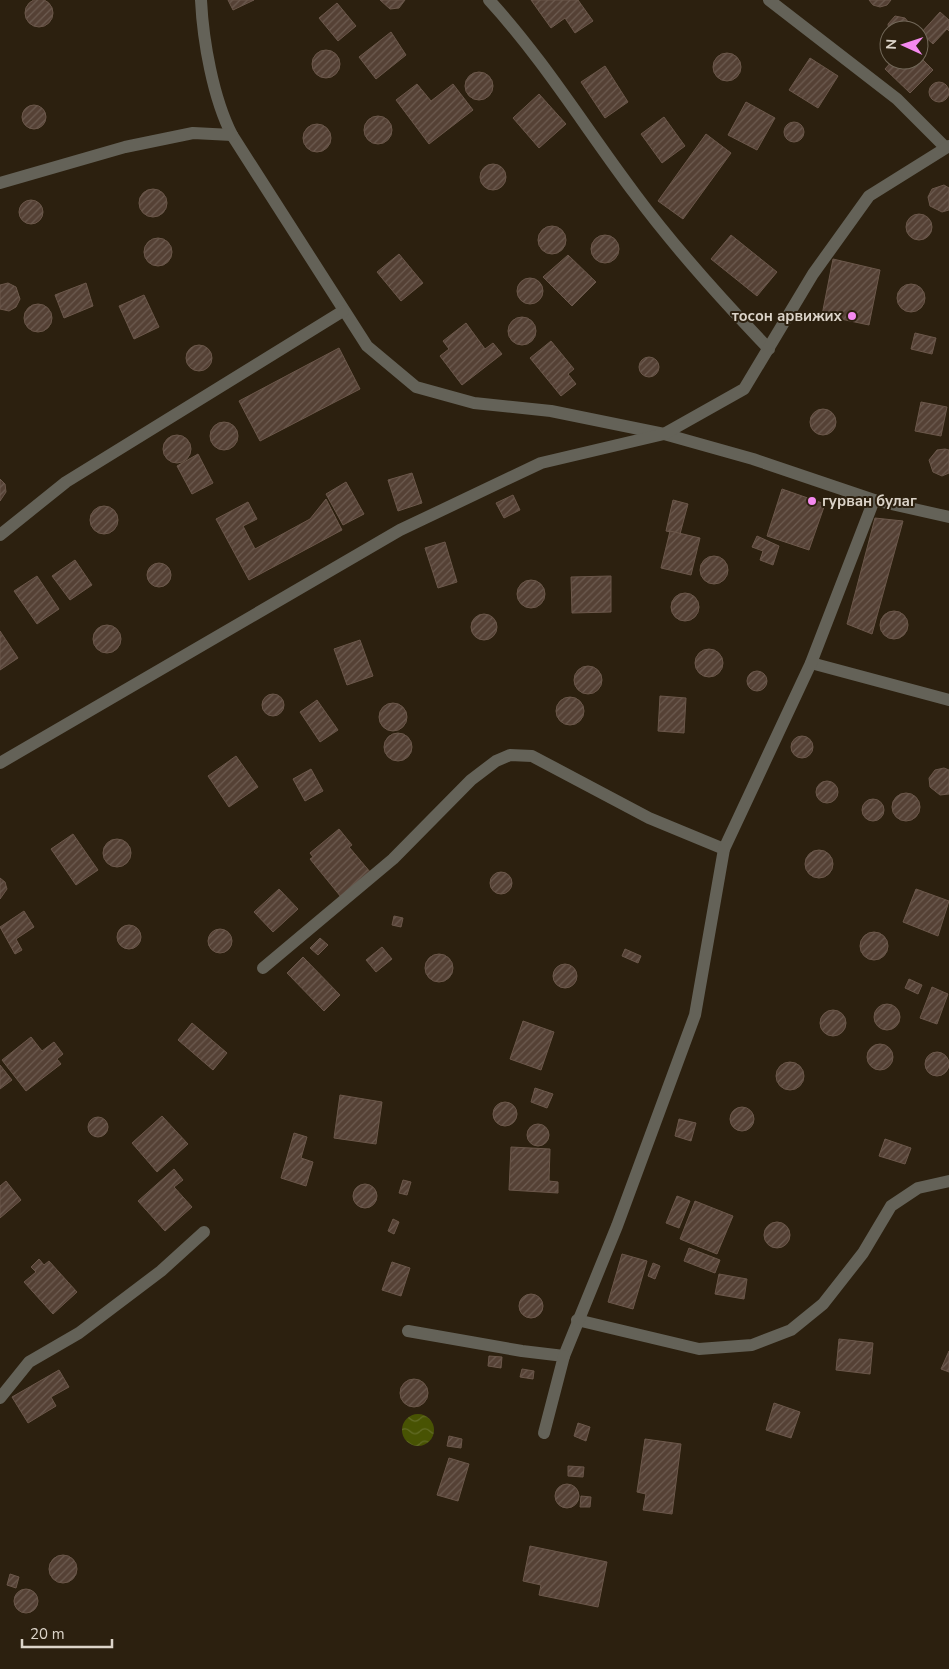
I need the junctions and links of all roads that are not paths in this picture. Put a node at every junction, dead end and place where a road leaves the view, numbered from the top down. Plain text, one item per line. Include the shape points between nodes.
1 (201, 0) edge
2 (489, 0) edge
3 (769, 0) edge
4 (232, 135) junction
5 (947, 146) edge
6 (0, 183) edge
7 (343, 311) junction
8 (770, 349) junction
9 (664, 434) junction
10 (874, 500) junction
11 (949, 517) edge
12 (0, 535) edge
13 (811, 663) junction
14 (949, 700) edge
15 (0, 763) edge
16 (724, 849) junction
17 (263, 968) dead end
18 (949, 1181) edge
19 (204, 1232) dead end
20 (577, 1320) junction
21 (408, 1331) dead end
22 (564, 1356) junction
23 (0, 1398) edge
24 (544, 1433) dead end

1 - 4 street via 203,32 224,119
2 - 8 street via 523,38 636,196
3 - 5 street via 897,99
4 - 6 street via 193,133 125,146
4 - 7 street
5 - 8 street via 869,196 813,274
7 - 9 street via 367,346 416,388 474,403 550,411
7 - 12 street via 66,482
8 - 9 street via 744,389
9 - 10 street via 753,459
9 - 15 street via 541,463 400,530
10 - 11 street
10 - 13 street
13 - 14 street
13 - 16 street
16 - 17 street via 649,818 532,756 510,755 496,761 471,780 394,860
16 - 20 street via 695,1015 617,1226
18 - 20 street via 918,1188 891,1206 863,1253 823,1304 791,1330 752,1345 699,1349
19 - 23 street via 161,1270 79,1333 29,1362
20 - 22 street
21 - 22 street
22 - 24 street

